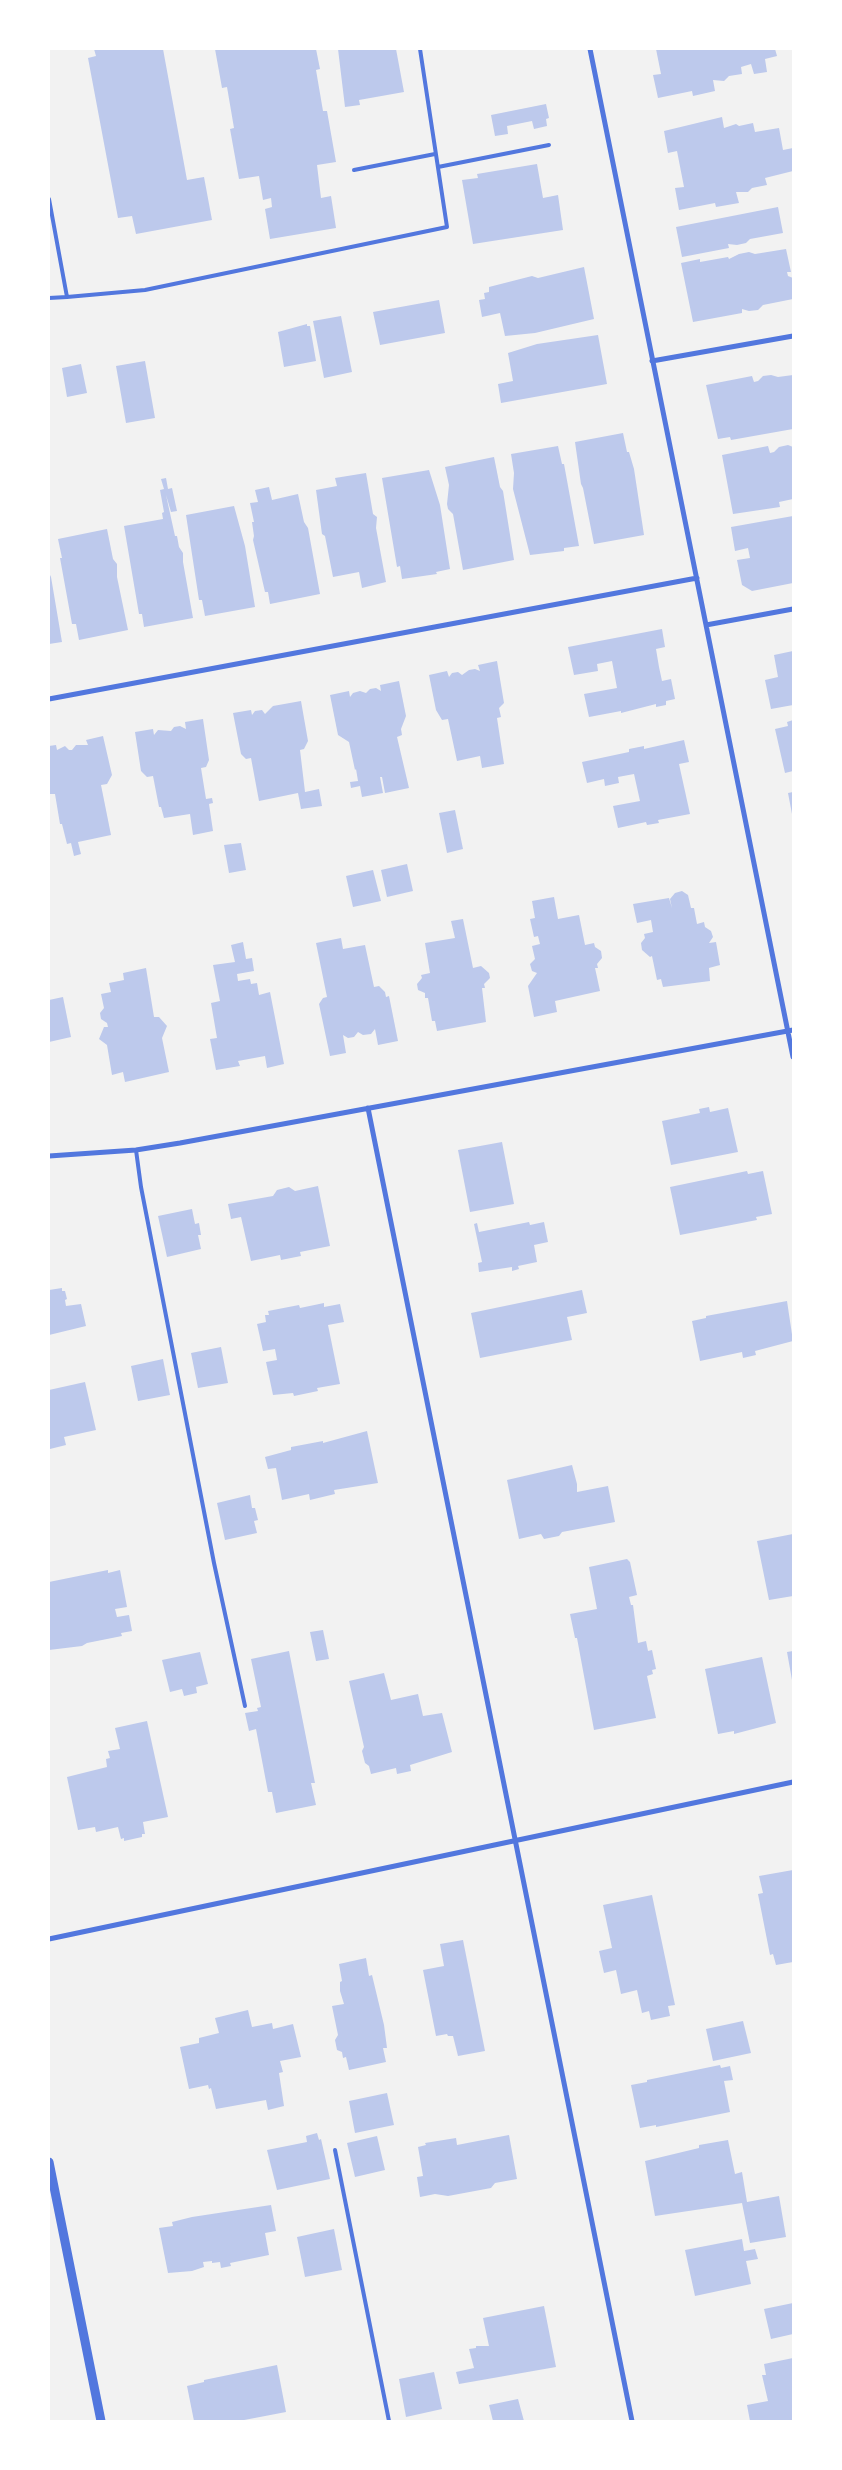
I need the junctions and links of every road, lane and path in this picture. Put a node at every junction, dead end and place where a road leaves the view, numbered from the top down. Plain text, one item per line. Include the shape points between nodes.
1 (420, 49) edge
2 (590, 49) edge
3 (549, 145) dead end
4 (436, 154) junction
5 (438, 167) junction
6 (354, 170) dead end
7 (49, 199) edge
8 (67, 297) junction
9 (49, 298) edge
10 (793, 336) edge
11 (652, 361) junction
12 (696, 578) junction
13 (793, 609) edge
14 (706, 625) junction
15 (49, 699) edge
16 (790, 1030) edge
17 (793, 1057) edge
18 (368, 1108) junction
19 (136, 1150) junction
20 (49, 1156) edge
21 (245, 1706) dead end
22 (793, 1782) edge
23 (515, 1840) junction
24 (49, 1939) edge
25 (334, 2150) dead end
26 (49, 2162) edge
27 (101, 2421) edge
28 (389, 2421) edge
29 (632, 2421) edge

1 - 4 lane
2 - 11 street
3 - 5 lane
4 - 5 lane
4 - 6 lane
5 - 8 lane via 447,227 145,290
7 - 8 lane
8 - 9 lane
10 - 11 street
11 - 12 street
12 - 14 street
12 - 15 street
13 - 14 street
14 - 16 street
16 - 17 street
16 - 18 street
18 - 19 street
18 - 23 street
19 - 20 street
19 - 21 lane via 140,1187
22 - 23 street
23 - 24 street
23 - 29 street
25 - 28 lane
26 - 27 street

